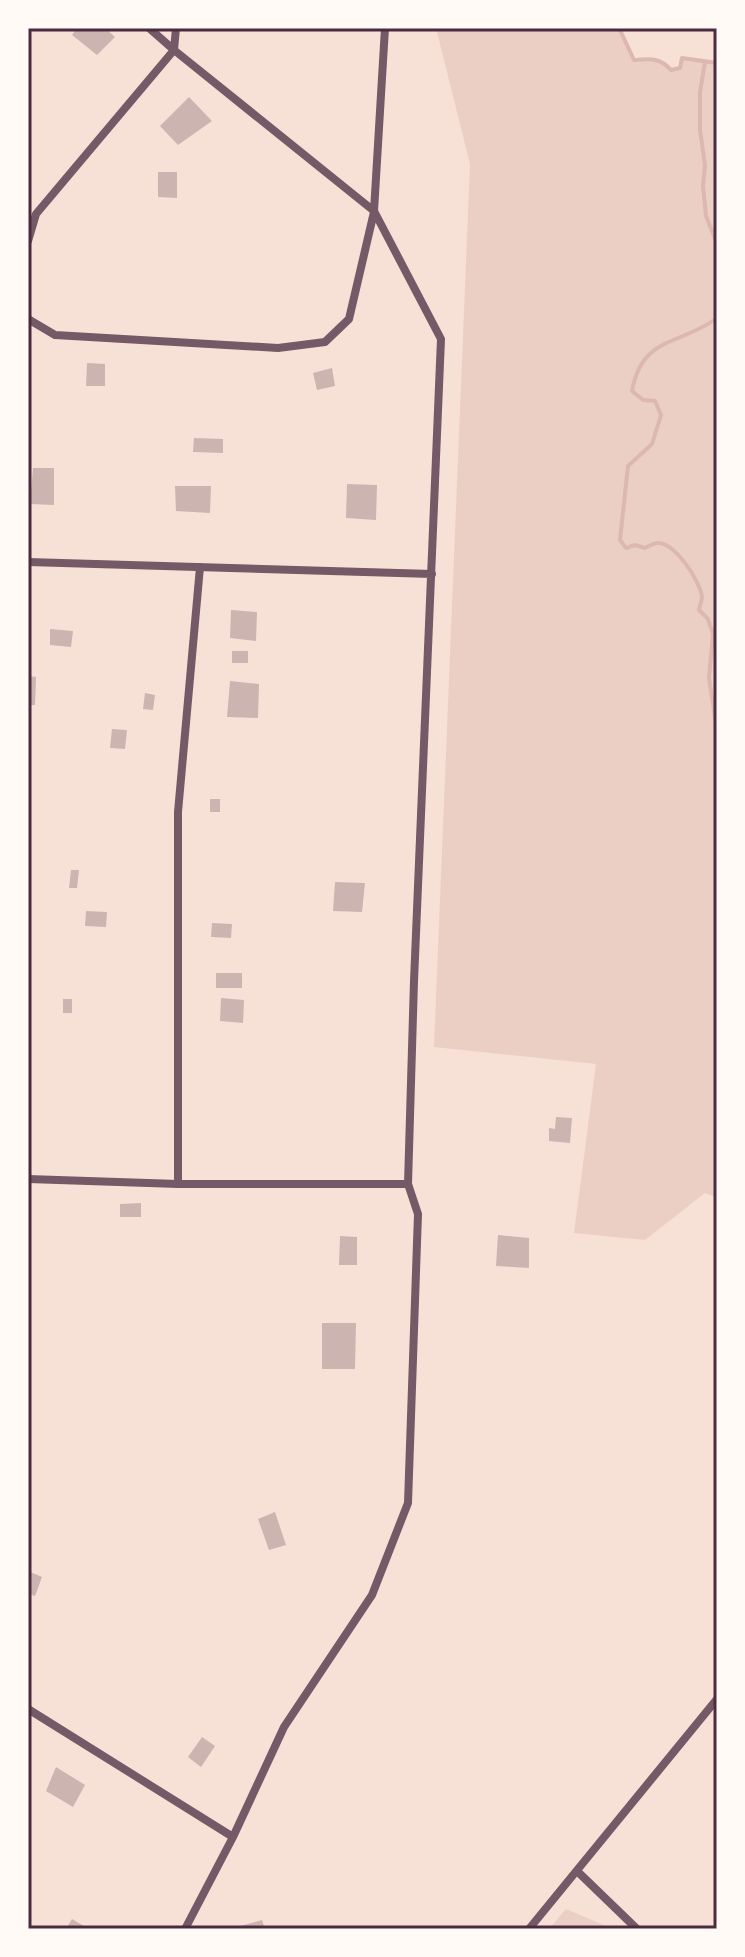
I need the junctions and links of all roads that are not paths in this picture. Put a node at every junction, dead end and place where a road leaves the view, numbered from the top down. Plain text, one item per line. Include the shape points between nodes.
1 (149, 28) edge
2 (176, 28) edge
3 (385, 28) edge
4 (174, 50) junction
5 (374, 211) junction
6 (28, 241) edge
7 (28, 319) edge
8 (28, 562) edge
9 (200, 567) junction
10 (432, 574) junction
11 (28, 1179) edge
12 (178, 1184) junction
13 (408, 1184) junction
14 (717, 1699) edge
15 (28, 1709) edge
16 (233, 1837) junction
17 (577, 1871) junction
18 (185, 1929) edge
19 (529, 1929) edge
20 (637, 1929) edge

1 - 4 street
2 - 4 street
3 - 5 street
4 - 5 street
4 - 6 street via 36,214
5 - 7 street via 349,319 325,342 278,348 55,335
5 - 10 street via 441,339
8 - 9 street
9 - 10 street
9 - 12 street via 178,812
10 - 13 street
11 - 12 street
12 - 13 street
13 - 16 street via 418,1214 408,1503 372,1595 284,1727
14 - 17 street
15 - 16 street
16 - 18 street
17 - 19 street
17 - 20 street

